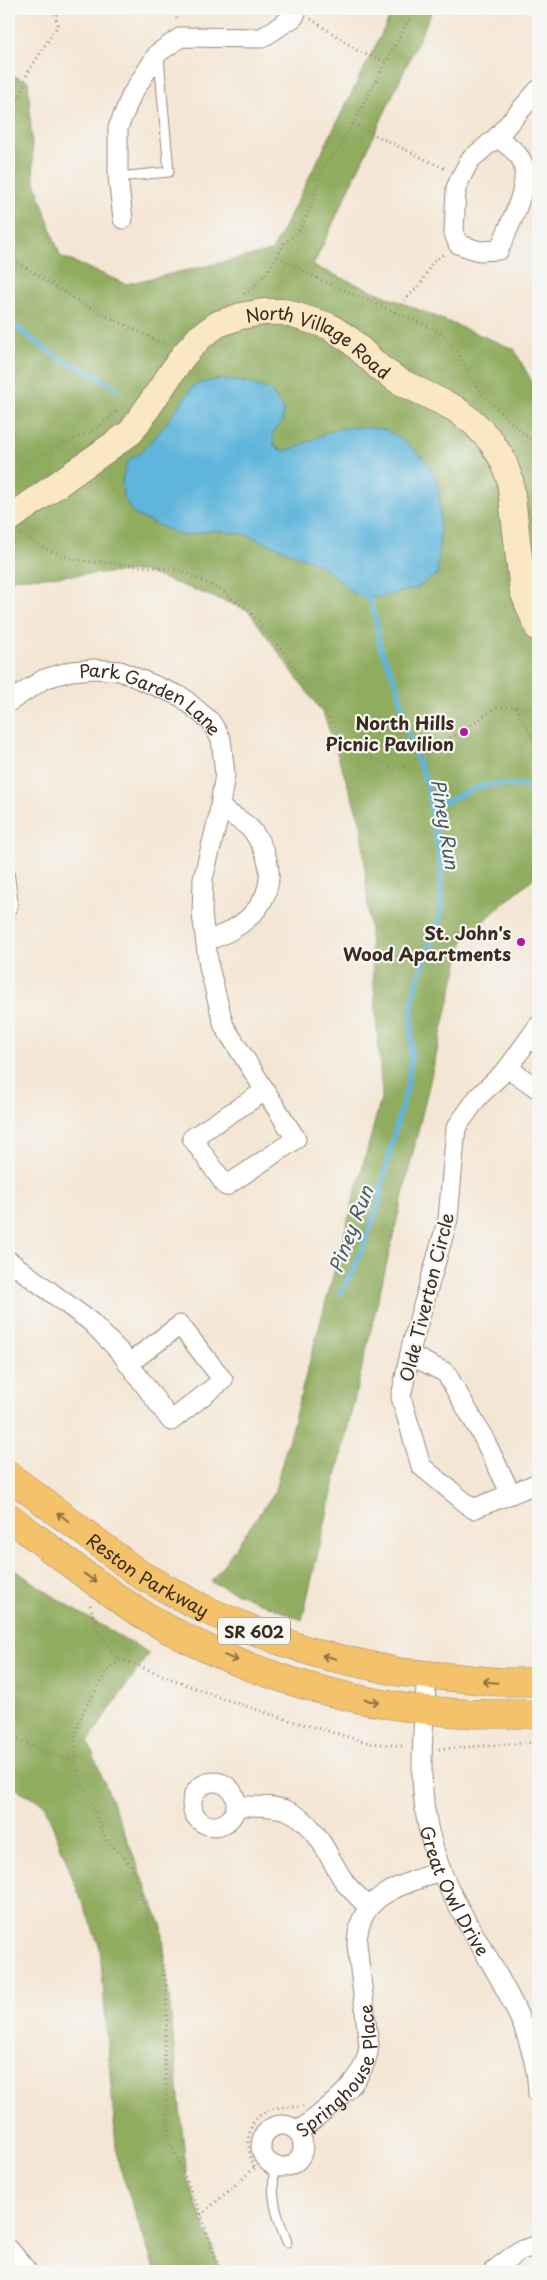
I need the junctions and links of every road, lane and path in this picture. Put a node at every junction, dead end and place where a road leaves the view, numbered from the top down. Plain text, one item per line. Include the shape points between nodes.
1 (49, 9) edge
2 (68, 9) edge
3 (298, 9) edge
4 (418, 9) edge
5 (55, 15) junction
6 (158, 53) junction
7 (386, 62) junction
8 (538, 90) edge
9 (9, 111) edge
10 (353, 124) junction
11 (497, 137) junction
12 (462, 175) junction
13 (118, 177) junction
14 (123, 219) dead end
15 (458, 244) junction
16 (9, 257) edge
17 (394, 312) junction
18 (168, 350) junction
19 (124, 404) dead end
20 (538, 447) edge
21 (9, 454) edge
22 (27, 462) junction
23 (9, 483) edge
24 (12, 524) edge
25 (538, 628) edge
26 (9, 702) edge
27 (515, 706) junction
28 (538, 710) edge
29 (536, 743) dead end
30 (220, 808) junction
31 (9, 871) edge
32 (9, 917) edge
33 (206, 941) junction
34 (538, 1026) edge
35 (508, 1068) junction
36 (538, 1089) edge
37 (265, 1091) junction
38 (9, 1261) edge
39 (410, 1355) junction
40 (128, 1364) junction
41 (9, 1476) edge
42 (538, 1483) edge
43 (511, 1494) junction
44 (9, 1517) edge
45 (86, 1598) dead end
46 (120, 1661) junction
47 (427, 1676) junction
48 (538, 1682) edge
49 (424, 1710) junction
50 (538, 1714) edge
51 (9, 1734) edge
52 (538, 1742) edge
53 (421, 1748) junction
54 (76, 1761) junction
55 (236, 1806) dead end
56 (441, 1870) junction
57 (368, 1907) junction
58 (537, 2060) edge
59 (538, 2094) edge
60 (305, 2105) dead end
61 (298, 2132) junction
62 (265, 2164) junction
63 (201, 2215) junction
64 (287, 2242) dead end
65 (538, 2245) edge
66 (9, 2249) edge
67 (27, 2271) edge
68 (220, 2271) edge
69 (493, 2271) edge

1 - 5 path
2 - 5 path
3 - 6 street via 294,17 262,38 181,37
3 - 7 path via 360,52
4 - 7 path
5 - 9 path via 58,24 27,74 22,94
6 - 13 street via 132,94 118,128
6 - 13 lane via 169,172
7 - 10 path
8 - 11 street
10 - 12 path via 434,165
10 - 17 path via 340,147 320,170 305,220 296,234 285,242 277,257
11 - 12 street via 470,160
11 - 15 street via 519,156 524,171 523,190 499,250 479,251
12 - 15 street via 456,188 454,233
13 - 14 street
15 - 17 path via 432,263 421,283
16 - 18 path via 86,306
17 - 20 path via 448,337 479,390
18 - 24 street, North Village Road via 131,432
18 - 25 street, North Village Road via 240,316 284,312 328,326 399,381 454,408 474,423 503,460 510,480 524,591
19 - 22 path via 96,429
21 - 22 path
22 - 23 path
24 - 27 path via 45,549 76,560 181,570 215,587 248,610 272,637 342,738 353,748 388,766 397,769 407,766 496,708
26 - 30 street, Park Garden Lane via 44,679 71,671 94,669 120,671 182,697 211,722 221,739 225,774
27 - 28 path
27 - 29 path
30 - 33 street, Park Garden Lane via 203,879 202,914
30 - 33 street via 254,832 267,856 271,879 263,901 242,925
31 - 32 lane via 13,902
33 - 37 street, Park Garden Lane via 224,1026
34 - 35 street, Olde Tiverton Circle
35 - 36 street
35 - 39 street, Olde Tiverton Circle via 478,1097 456,1128 448,1219
37 - 37 street, Park Garden Lane via 296,1139 226,1186 192,1138
38 - 40 street via 91,1322
39 - 43 street via 446,1373
39 - 43 street, Olde Tiverton Circle via 401,1397 421,1466 473,1508
40 - 40 street via 171,1421 223,1380 180,1325
47 -> 41 main road, Reston Parkway / SR 602 via 318,1654 204,1609 141,1575
42 - 43 street, Olde Tiverton Circle
44 -> 49 main road, Reston Parkway / SR 602 via 139,1612 225,1656 328,1691
45 - 46 path via 100,1636
46 - 53 path via 138,1664 221,1698 292,1722 370,1743
46 - 54 path via 110,1667 78,1722
48 -> 47 main road, Reston Parkway / SR 602
47 - 49 street, Great Owl Drive
49 - 50 main road, Reston Parkway / SR 602
49 - 53 street, Great Owl Drive
51 - 54 path via 50,1755
52 - 53 path
53 - 56 street, Great Owl Drive via 422,1796 427,1827
54 - 63 path via 81,1781 107,1841 131,1864 159,1954 166,1983 164,2047 168,2129 171,2144
55 - 57 street via 272,1807 301,1818 312,1829 347,1885
56 - 57 street via 380,1896
56 - 58 street, Great Owl Drive via 522,2021
57 - 61 street, Springhouse Place via 361,1918 357,1944 368,2059 353,2084
58 - 59 street, Great Owl Drive
60 - 62 path via 273,2108 256,2118 248,2136 248,2149
61 - 62 street, Springhouse Place via 303,2148 294,2163 285,2167
61 - 62 street via 282,2125 265,2133 261,2141
62 - 63 path
62 - 64 lane via 272,2183 274,2209
63 - 68 path
65 - 69 street via 519,2251
66 - 67 street

